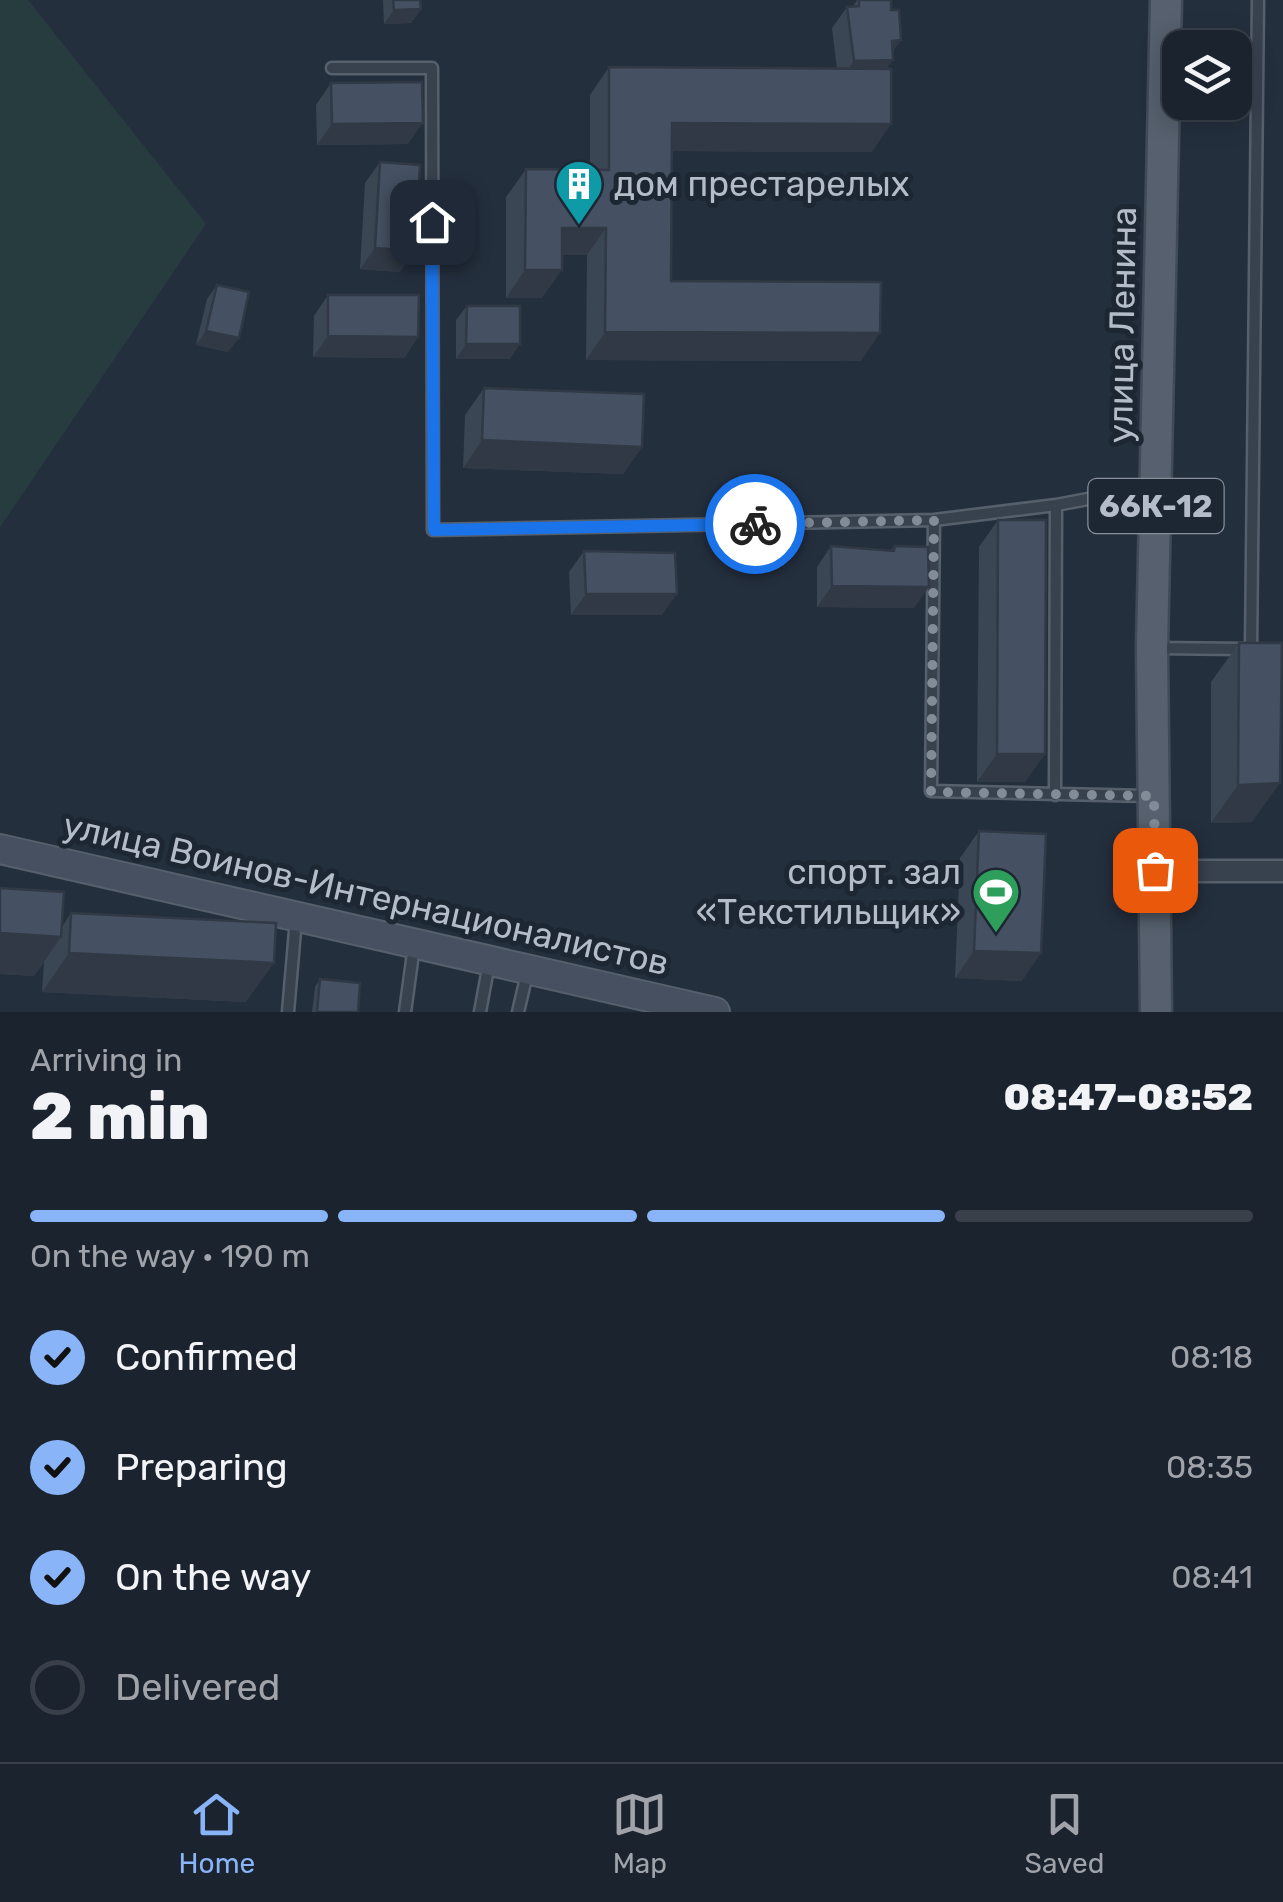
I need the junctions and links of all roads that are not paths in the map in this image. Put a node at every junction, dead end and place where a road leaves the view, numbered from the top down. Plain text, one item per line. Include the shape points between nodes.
1 (1166, 0) edge
2 (1258, 0) edge
3 (332, 68) dead end
4 (1157, 486) junction
5 (1056, 505) junction
6 (934, 520) junction
7 (1152, 648) junction
8 (1252, 649) junction
9 (1267, 649) edge
10 (1055, 795) junction
11 (1154, 796) junction
12 (0, 849) edge
13 (1155, 870) junction
14 (1283, 871) edge
15 (296, 918) junction
16 (414, 945) junction
17 (489, 962) junction
18 (528, 970) junction
19 (288, 1012) edge
20 (405, 1012) edge
21 (480, 1012) edge
22 (518, 1012) edge
23 (715, 1012) edge
24 (1156, 1012) edge

1 - 4 main road, улица Ленина / 66К-12
2 - 8 lane
3 - 6 lane via 432,68 434,530
4 - 5 lane
4 - 7 main road, улица Ленина / 66К-12
5 - 6 lane
5 - 10 lane
6 - 10 lane via 931,792
7 - 8 lane
7 - 11 main road, улица Ленина / 66К-12
8 - 9 lane
10 - 11 lane
11 - 13 main road, улица Ленина / 66К-12
12 - 15 street, улица Воинов-Интернационалистов
13 - 14 street
13 - 24 main road, улица Ленина / 66К-12
15 - 16 street, улица Воинов-Интернационалистов
15 - 19 lane
16 - 17 street, улица Воинов-Интернационалистов
16 - 20 lane
17 - 18 street, улица Воинов-Интернационалистов
17 - 21 lane
18 - 22 lane
18 - 23 street, улица Воинов-Интернационалистов

